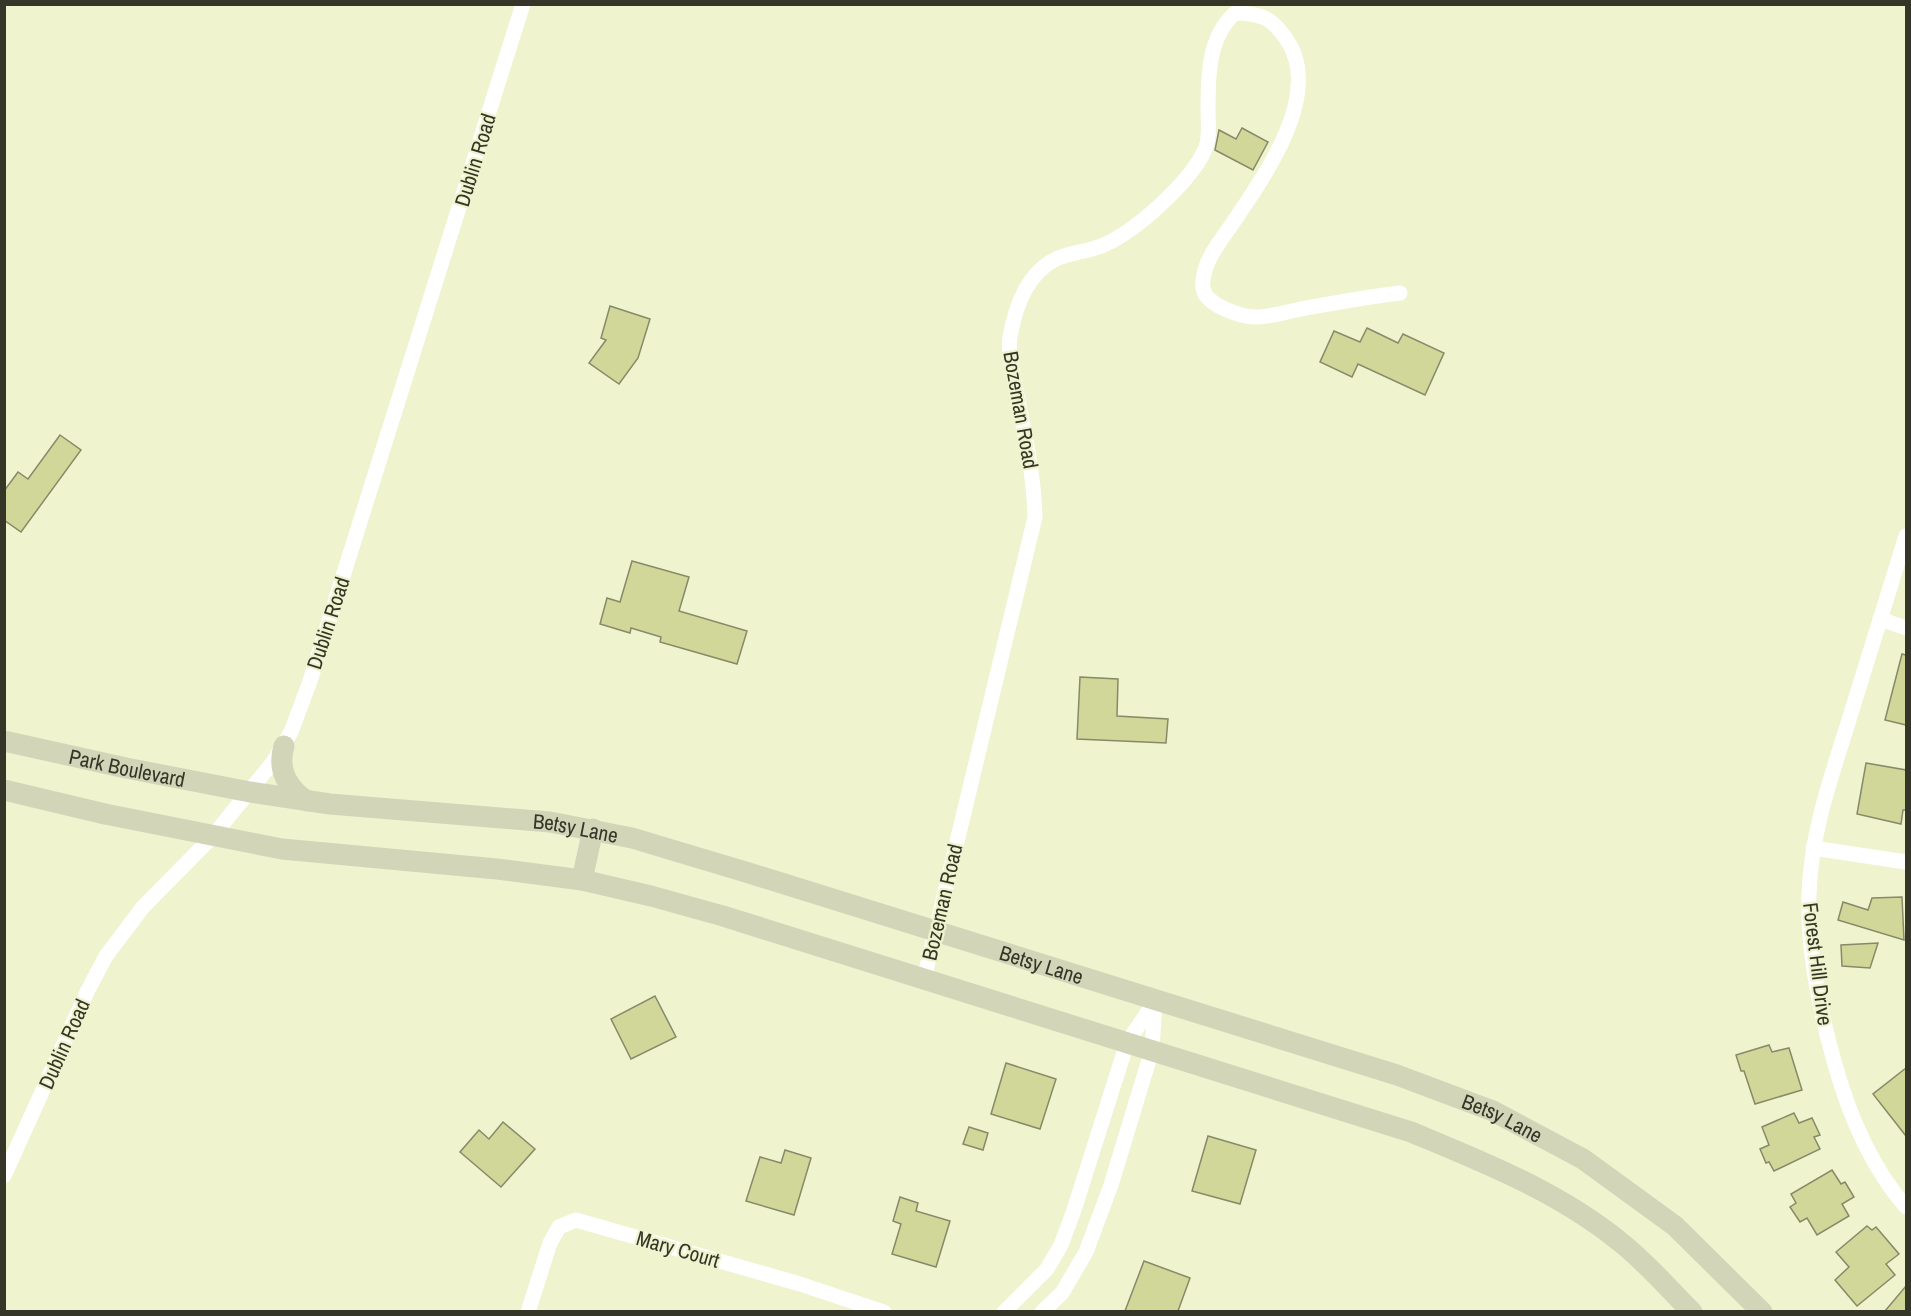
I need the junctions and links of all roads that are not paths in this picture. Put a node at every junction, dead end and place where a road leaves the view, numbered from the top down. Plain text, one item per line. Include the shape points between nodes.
1 (523, 4) edge
2 (1400, 293) dead end
3 (1906, 536) edge
4 (1880, 619) junction
5 (1906, 628) edge
6 (4, 741) edge
7 (284, 746) junction
8 (4, 790) edge
9 (250, 792) junction
10 (307, 801) junction
11 (593, 829) junction
12 (213, 836) junction
13 (1813, 848) junction
14 (1906, 862) edge
15 (582, 880) junction
16 (935, 932) junction
17 (924, 979) junction
18 (1155, 1001) junction
19 (1127, 1043) junction
20 (1152, 1050) junction
21 (1098, 1136) junction
22 (1124, 1143) junction
23 (4, 1176) edge
24 (1904, 1198) edge
25 (1052, 1260) junction
26 (1072, 1275) junction
27 (528, 1311) edge
28 (884, 1311) edge
29 (1004, 1311) edge
30 (1042, 1311) edge
31 (1692, 1311) edge
32 (1762, 1311) edge

1 - 7 street, Dublin Road via 310,681
2 - 16 street, Bozeman Road via 1256,317 1232,312 1210,301 1203,289 1205,269 1272,162 1294,111 1298,81 1295,54 1281,31 1254,13 1235,13 1223,24 1214,44 1206,146 1193,168 1173,193 1135,227 1106,244 1054,260 1031,279 1017,306 1010,340 1034,483 1035,517
3 - 4 street, Forest Hill Drive
4 - 5 street
4 - 13 street, Forest Hill Drive via 1818,820
6 - 9 main road, Park Boulevard
7 - 9 street, Dublin Road
7 - 10 main road via 284,778
8 - 12 main road
9 - 10 main road, Betsy Lane
9 - 12 street, Dublin Road
10 - 11 main road, Betsy Lane via 488,815
11 - 15 main road
11 - 16 main road, Betsy Lane
12 - 15 main road via 282,849
12 - 23 street, Dublin Road via 143,907 106,956
13 - 14 street
13 - 24 street, Forest Hill Drive via 1809,915 1816,981 1830,1047 1857,1124 1876,1162
15 - 17 main road via 723,916
16 - 17 street, Bozeman Road
16 - 18 main road, Betsy Lane
17 - 19 main road
18 - 19 street
18 - 20 street
18 - 32 main road, Betsy Lane via 1397,1075 1492,1111 1583,1159 1676,1226
19 - 20 main road
19 - 21 street
20 - 22 street
20 - 31 main road via 1411,1132 1498,1169 1556,1198 1620,1241
21 - 22 street
21 - 25 street via 1074,1210
22 - 26 street via 1086,1252
25 - 26 street
25 - 29 street
26 - 30 street via 1062,1293
27 - 28 street, Mary Court via 550,1243 559,1227 576,1220

